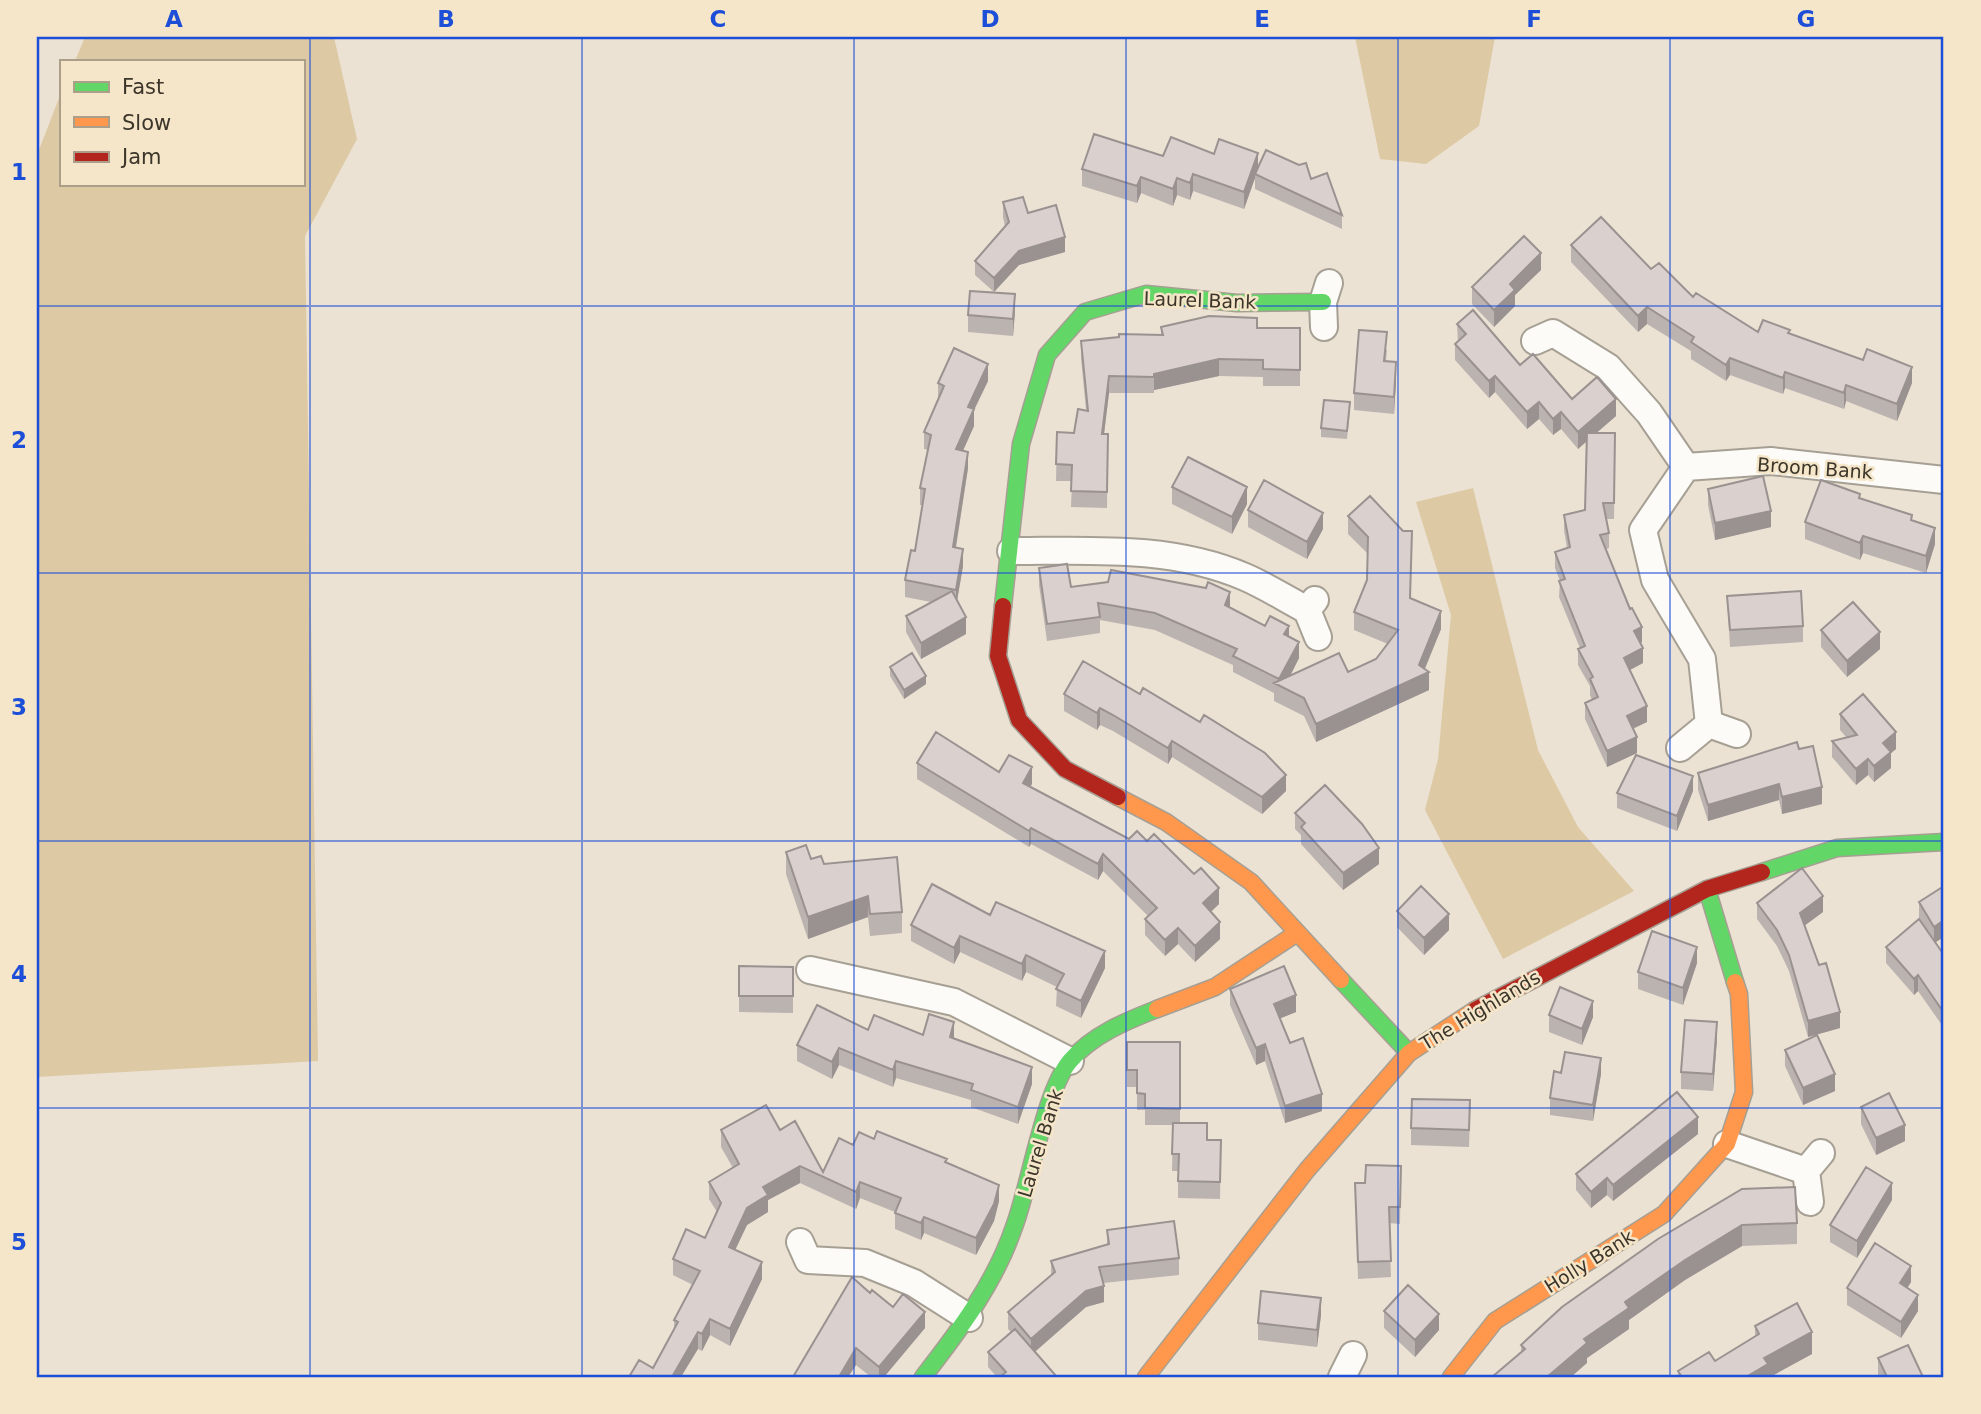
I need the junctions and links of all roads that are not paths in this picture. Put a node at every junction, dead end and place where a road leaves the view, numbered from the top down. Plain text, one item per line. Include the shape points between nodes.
1 (1326, 304) dead end
2 (1547, 327) dead end
3 (1686, 467) junction
4 (1944, 480) edge
5 (1011, 551) junction
6 (1318, 637) dead end
7 (1709, 724) junction
8 (1737, 734) dead end
9 (1680, 748) dead end
10 (1944, 842) edge
11 (1707, 889) junction
12 (1297, 933) junction
13 (810, 970) dead end
14 (1409, 1054) junction
15 (1070, 1061) junction
16 (1727, 1144) junction
17 (1810, 1202) dead end
18 (800, 1242) dead end
19 (969, 1318) junction
20 (923, 1377) edge
21 (1146, 1377) edge
22 (1451, 1377) edge

1 - 5 street, Laurel Bank via 1237,303 1146,294 1085,312 1047,355 1021,443
2 - 3 street via 1608,367 1650,413
3 - 4 street, Broom Bank via 1771,461
3 - 7 street via 1643,530 1655,580 1702,659
5 - 6 street via 1106,550 1190,560 1244,576 1311,605
5 - 12 street, Laurel Bank via 998,656 1019,720 1065,769 1167,822 1251,882
7 - 8 street
7 - 9 street
10 - 11 street, The Highlands via 1837,849
11 - 14 street, The Highlands via 1497,996
11 - 16 street, Holly Bank via 1739,994 1744,1092
12 - 14 street, Laurel Bank
12 - 15 street, Laurel Bank via 1215,987 1116,1025
13 - 15 street via 954,1002
14 - 21 street, The Highlands via 1307,1170
15 - 19 street, Laurel Bank via 1054,1091 1014,1229
16 - 17 street via 1814,1162
16 - 22 street, Holly Bank via 1664,1214 1495,1321
18 - 19 street via 808,1260 865,1262 914,1283
19 - 20 street, Laurel Bank

